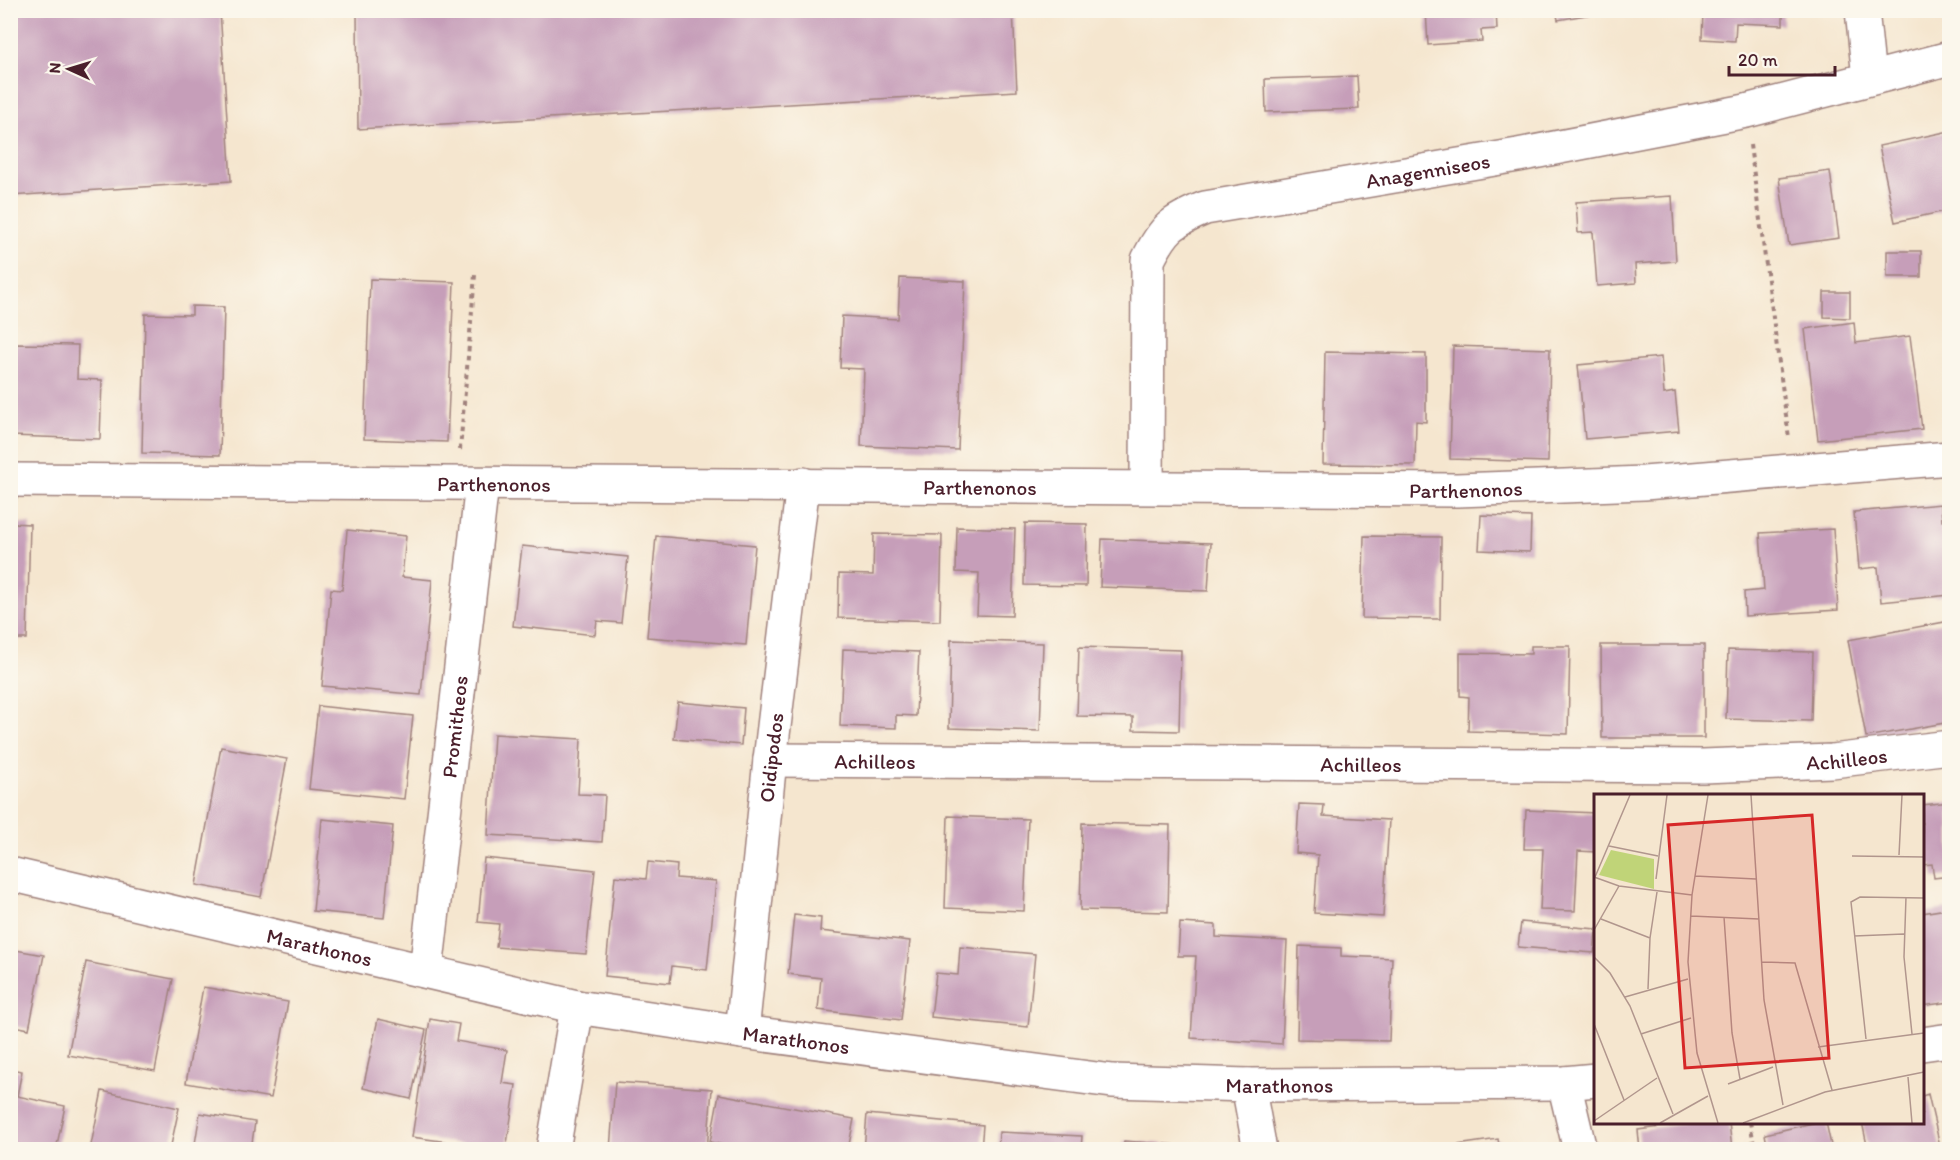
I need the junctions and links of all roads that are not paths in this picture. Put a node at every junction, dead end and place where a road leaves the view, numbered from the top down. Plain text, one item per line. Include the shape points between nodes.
1 (1862, 10) edge
2 (1950, 58) edge
3 (1869, 78) junction
4 (1950, 458) edge
5 (10, 480) edge
6 (470, 484) junction
7 (803, 484) junction
8 (1147, 486) junction
9 (1950, 747) edge
10 (770, 760) junction
11 (10, 874) edge
12 (426, 971) junction
13 (577, 1007) junction
14 (742, 1032) junction
15 (1950, 1040) edge
16 (1924, 1044) edge
17 (1580, 1081) edge
18 (1248, 1085) junction
19 (553, 1149) edge
20 (1260, 1149) edge
21 (1580, 1149) edge

1 - 3 street
2 - 3 street, Anagenniseos
3 - 8 street, Anagenniseos via 1746,111 1518,155 1204,208 1176,220 1159,239 1148,260
4 - 8 street, Parthenonos via 1644,483 1457,490
5 - 6 street, Parthenonos
6 - 7 street, Parthenonos
6 - 12 street, Promitheos
7 - 8 street, Parthenonos
7 - 10 street, Oidipodos
9 - 10 street, Achilleos via 1832,761 1703,766
10 - 14 street, Oidipodos
11 - 12 street, Marathonos
12 - 13 street, Marathonos
13 - 14 street, Marathonos
13 - 19 street
14 - 18 street, Marathonos via 1112,1080
15 - 16 street
17 - 18 street, Marathonos
17 - 21 street
18 - 20 street

